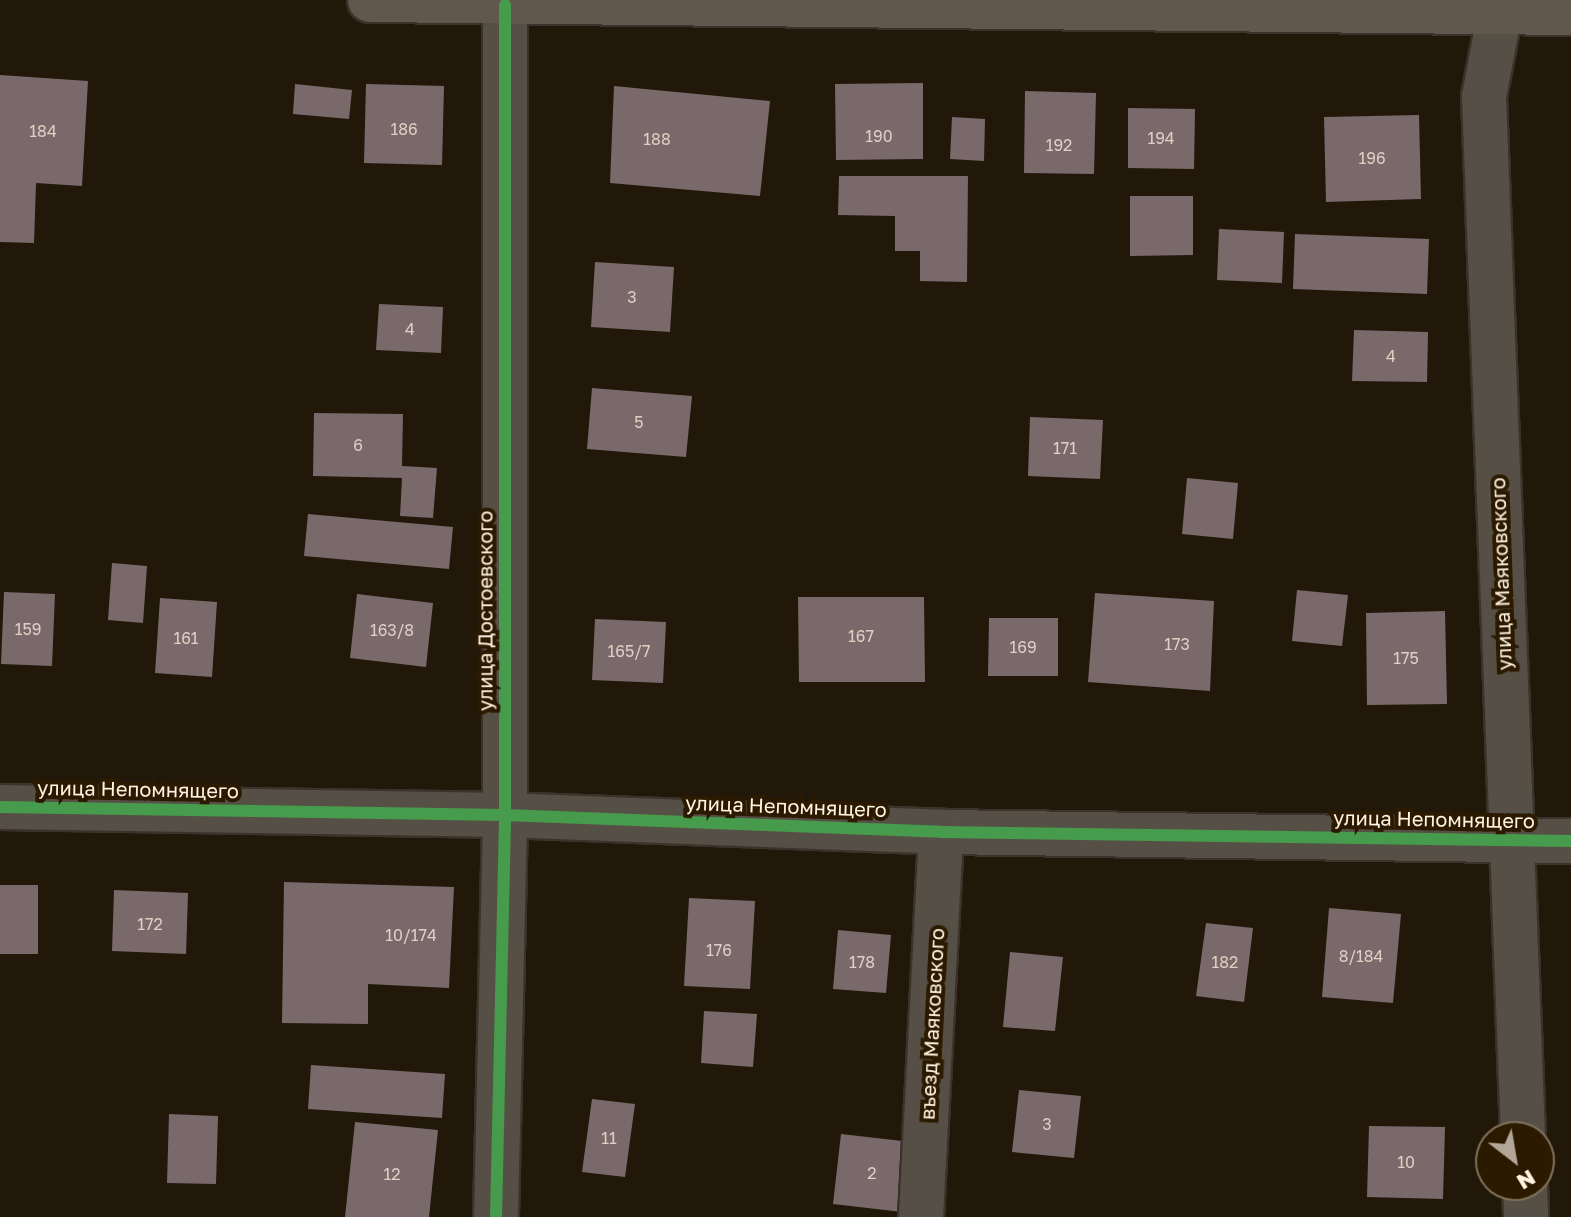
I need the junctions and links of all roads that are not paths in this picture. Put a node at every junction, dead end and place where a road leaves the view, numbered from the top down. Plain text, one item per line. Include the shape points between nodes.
1 (370, 0) edge
2 (505, 5) junction
3 (1500, 6) edge
4 (1571, 13) edge
5 (0, 807) edge
6 (505, 815) junction
7 (941, 832) junction
8 (1511, 840) junction
9 (1571, 841) edge
10 (1522, 1121) edge
11 (496, 1217) edge
12 (921, 1217) edge

1 - 2 main road
2 - 3 main road
2 - 6 street, улица Достоевского
3 - 4 main road
3 - 8 street, улица Маяковского via 1484,97
5 - 6 street, улица Непомнящего
6 - 7 street, улица Непомнящего
6 - 11 street, улица Достоевского
7 - 8 street, улица Непомнящего
7 - 12 street, въезд Маяковского
8 - 9 street, улица Непомнящего
8 - 10 street, улица Маяковского

